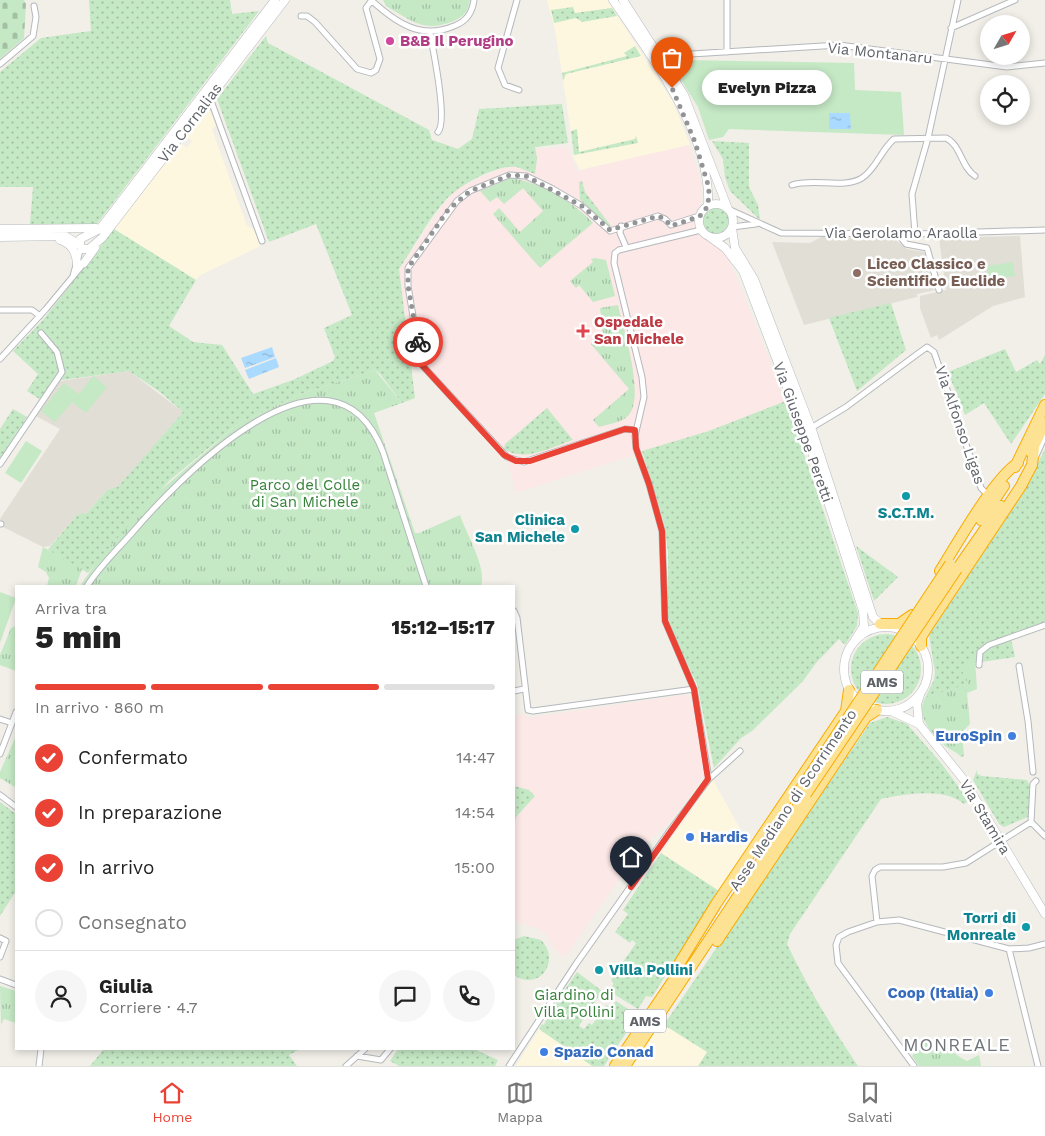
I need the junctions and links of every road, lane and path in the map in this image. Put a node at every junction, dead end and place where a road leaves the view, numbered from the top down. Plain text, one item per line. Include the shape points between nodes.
1 (275, 0) edge
2 (285, 0) edge
3 (371, 0) edge
4 (474, 0) edge
5 (517, 0) edge
6 (613, 0) edge
7 (623, 0) edge
8 (727, 0) edge
9 (958, 0) edge
10 (1016, 0) edge
11 (34, 6) dead end
12 (301, 16) dead end
13 (951, 28) junction
14 (430, 33) junction
15 (727, 52) junction
16 (685, 54) junction
17 (659, 56) junction
18 (944, 60) junction
19 (1045, 63) edge
20 (0, 64) edge
21 (679, 88) junction
22 (519, 90) dead end
23 (209, 97) junction
24 (438, 132) dead end
25 (928, 138) junction
26 (975, 176) dead end
27 (792, 185) dead end
28 (708, 206) junction
29 (728, 209) junction
30 (700, 216) junction
31 (759, 224) junction
32 (621, 226) junction
33 (732, 228) junction
34 (0, 229) edge
35 (701, 230) junction
36 (1045, 230) edge
37 (85, 234) junction
38 (898, 234) junction
39 (914, 234) junction
40 (0, 237) edge
41 (50, 237) junction
42 (710, 237) junction
43 (102, 238) junction
44 (262, 241) dead end
45 (80, 246) junction
46 (92, 246) junction
47 (626, 247) junction
48 (80, 264) junction
49 (939, 290) dead end
50 (0, 310) edge
51 (40, 316) junction
52 (41, 333) dead end
53 (0, 359) edge
54 (1045, 405) edge
55 (1045, 423) edge
56 (811, 428) junction
57 (635, 430) junction
58 (1045, 436) edge
59 (1034, 448) junction
60 (1018, 463) junction
61 (0, 464) edge
62 (1032, 465) junction
63 (989, 496) junction
64 (954, 567) junction
65 (88, 585) edge
66 (426, 585) edge
67 (515, 614) edge
68 (912, 615) junction
69 (1045, 625) edge
70 (883, 626) junction
71 (902, 630) junction
72 (855, 640) junction
73 (921, 646) junction
74 (979, 665) dead end
75 (1019, 666) dead end
76 (524, 689) junction
77 (694, 689) junction
78 (849, 690) junction
79 (515, 691) edge
80 (922, 691) junction
81 (877, 710) junction
82 (891, 711) junction
83 (15, 715) edge
84 (0, 719) edge
85 (12, 723) junction
86 (919, 724) junction
87 (830, 734) junction
88 (846, 747) junction
89 (740, 751) dead end
90 (0, 754) edge
91 (1033, 772) dead end
92 (708, 779) junction
93 (1036, 781) dead end
94 (803, 792) junction
95 (0, 795) edge
96 (15, 806) edge
97 (1031, 822) junction
98 (1045, 836) edge
99 (1000, 841) junction
100 (1045, 914) edge
101 (877, 922) junction
102 (0, 938) edge
103 (1045, 944) edge
104 (1009, 949) junction
105 (0, 958) edge
106 (688, 973) junction
107 (676, 976) junction
108 (0, 979) edge
109 (15, 985) edge
110 (41, 1050) edge
111 (364, 1050) edge
112 (389, 1050) edge
113 (357, 1056) junction
114 (1045, 1062) edge
115 (39, 1066) edge
116 (346, 1066) edge
117 (509, 1066) edge
118 (615, 1066) edge
119 (625, 1066) edge
120 (914, 1066) edge
121 (1038, 1066) edge

1 - 37 street, Via Cornalias via 101,227
2 - 23 street, Via Cornalias
3 - 12 street via 366,8 380,59 376,70 371,73 357,70 315,22
3 - 14 street via 401,22
4 - 14 street via 473,11 463,21
5 - 22 street via 498,68 505,85
6 - 28 street via 683,109 704,167 709,188
7 - 17 street, Via Giuseppe Peretti
8 - 15 street
9 - 13 street
10 - 13 street
11 - 20 street via 33,36
13 - 18 street
14 - 24 street via 440,88 442,125
15 - 16 street, Via Montanaru
15 - 18 street, Via Montanaru via 839,45
16 - 17 street, Via Montanaru
16 - 21 street via 676,67
17 - 21 street, Via Giuseppe Peretti
18 - 19 street, Via Montanaru via 1007,67
18 - 25 street
21 - 29 street, Via Giuseppe Peretti via 689,106
23 - 43 street, Via Cornalias
23 - 44 street
25 - 26 street via 951,140
25 - 27 street via 894,140 868,174 856,181
25 - 39 street via 912,194
28 - 29 street via 717,204
28 - 30 street
29 - 31 street, Via Gerolamo Araolla
29 - 33 street, Via Giuseppe Peretti via 733,219
30 - 32 street via 671,226 658,216
30 - 35 street
31 - 33 street
31 - 38 street, Via Gerolamo Araolla via 781,233
32 - 47 street via 620,233
32 - 57 street via 610,230 582,206 555,190 526,176 510,175 470,191 457,201 408,268 408,286 421,364 507,457 524,462 625,429
33 - 42 street via 722,237
33 - 56 street, Via Giuseppe Peretti via 735,248 754,279
34 - 37 street
35 - 42 street, Via Giuseppe Peretti
35 - 47 street
36 - 39 street, Via Gerolamo Araolla
37 - 45 street via 80,239
37 - 46 street via 92,238
38 - 39 street, Via Gerolamo Araolla
38 - 49 street via 906,244 927,248
40 - 41 street
41 - 45 street via 65,236
41 - 48 street via 72,247
42 - 72 street, Via Giuseppe Peretti via 725,248 743,271 814,458 863,610 864,626
43 - 46 street, Via Cornalias
43 - 48 street
45 - 46 street via 87,250
45 - 48 street
46 - 48 street
47 - 57 street via 615,253 614,263 644,398
48 - 51 street via 72,279
50 - 51 street via 32,310
51 - 53 street
52 - 61 street via 57,352 62,372
54 - 60 highway, Asse Mediano di Scorrimento / AMS
55 - 59 highway, Asse Mediano di Scorrimento / AMS
56 - 63 street, Via Alfonso Ligas via 846,407 927,347 931,348 981,488
56 - 70 street, Via Giuseppe Peretti via 873,617
57 - 77 street via 636,448 662,531 665,621
58 - 62 street
59 - 62 highway
59 - 64 highway, Asse Mediano di Scorrimento / AMS via 1006,498
60 - 63 highway via 1009,468
60 - 64 highway, Asse Mediano di Scorrimento / AMS
62 - 73 highway via 997,525 921,637
63 - 68 highway
64 - 94 highway, Asse Mediano di Scorrimento / AMS, bridge
65 - 66 street via 161,499 222,446 268,415 313,400 331,402 348,409 363,419 376,434
67 - 76 street
68 - 70 highway via 899,624
68 - 71 highway
69 - 74 street via 989,645 983,649
70 - 71 street
70 - 72 street
71 - 73 street
72 - 78 street via 844,664
73 - 80 street via 928,668
75 - 91 street
76 - 77 street via 528,710 533,711
76 - 79 street
77 - 92 street
78 - 81 street via 859,701
78 - 87 highway via 846,711
80 - 82 street via 909,704
80 - 86 street via 917,704
81 - 82 street
81 - 88 highway via 866,717
82 - 86 street, Via Stamira
83 - 85 street
84 - 85 street
85 - 90 street
86 - 99 street, Via Stamira via 964,780
87 - 88 highway via 842,734
87 - 107 highway via 716,904 679,964
88 - 106 highway via 738,912 698,966
89 - 92 street
92 - 117 street via 576,964
93 - 97 street via 1033,784
94 - 106 highway, Asse Mediano di Scorrimento / AMS
94 - 107 highway, Asse Mediano di Scorrimento / AMS
95 - 96 street
97 - 98 street
97 - 99 street
99 - 100 street, Via Stamira
99 - 101 street via 966,863 943,867 880,867 875,870 872,876
101 - 104 street via 899,920 916,923
101 - 120 street via 843,934 835,954 852,983
102 - 105 street via 6,940
103 - 104 street
104 - 121 street
106 - 119 highway, Asse Mediano di Scorrimento / AMS
107 - 118 highway, Asse Mediano di Scorrimento / AMS
108 - 109 street
110 - 115 street
111 - 113 street
112 - 113 street via 381,1060
113 - 116 street
114 - 121 street

